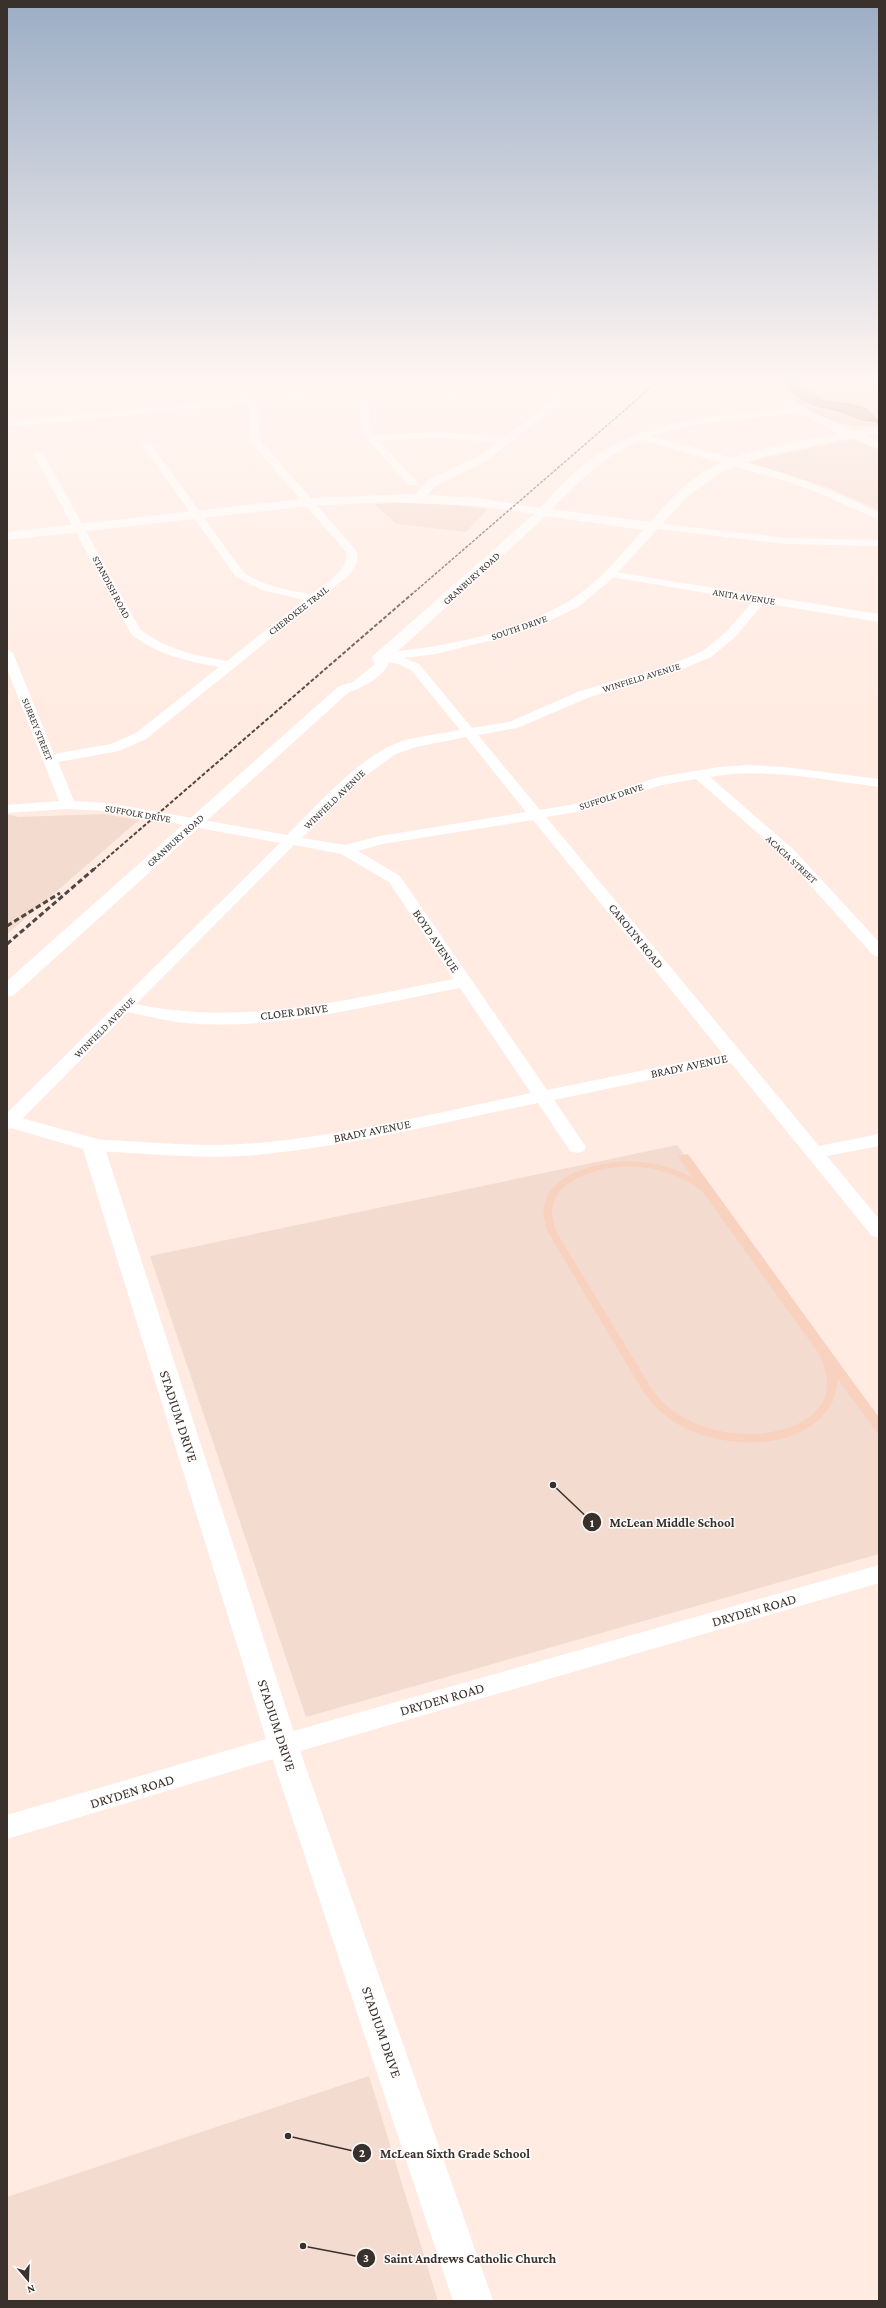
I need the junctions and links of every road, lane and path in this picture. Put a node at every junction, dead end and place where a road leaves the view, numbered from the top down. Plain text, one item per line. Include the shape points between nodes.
1 (60, 491) edge
2 (180, 491) edge
3 (299, 491) edge
4 (373, 491) edge
5 (425, 491) edge
6 (449, 491) edge
7 (565, 491) edge
8 (688, 491) edge
9 (822, 491) edge
10 (351, 495) junction
11 (422, 495) junction
12 (468, 498) junction
13 (309, 502) junction
14 (504, 505) junction
15 (669, 508) junction
16 (544, 510) junction
17 (198, 515) junction
18 (879, 517) edge
19 (622, 521) junction
20 (655, 526) junction
21 (528, 527) junction
22 (81, 528) junction
23 (7, 536) edge
24 (640, 541) junction
25 (879, 543) edge
26 (609, 574) junction
27 (314, 598) junction
28 (762, 598) junction
29 (879, 618) edge
30 (403, 639) junction
31 (433, 648) junction
32 (7, 653) edge
33 (382, 657) junction
34 (228, 665) junction
35 (471, 732) junction
36 (50, 759) junction
37 (699, 774) junction
38 (879, 783) edge
39 (68, 806) junction
40 (7, 808) edge
41 (537, 815) junction
42 (193, 824) junction
43 (290, 842) junction
44 (345, 850) junction
45 (879, 952) edge
46 (463, 982) junction
47 (7, 991) edge
48 (124, 1006) junction
49 (734, 1057) junction
50 (543, 1096) junction
51 (8, 1121) edge
52 (879, 1140) edge
53 (93, 1146) junction
54 (577, 1147) dead end
55 (814, 1153) junction
56 (879, 1232) edge
57 (879, 1574) edge
58 (283, 1745) junction
59 (7, 1827) edge
60 (474, 2301) edge

1 - 22 street, STANDISH ROAD
2 - 17 street
3 - 13 street, CHEROKEE TRAIL
4 - 10 street
5 - 11 street
6 - 12 street
7 - 16 street, GRANBURY ROAD
8 - 15 street, SOUTH DRIVE
9 - 18 street
10 - 11 street
10 - 13 street
11 - 12 street
11 - 13 street
11 - 14 street
12 - 16 street
13 - 17 street
13 - 27 street, CHEROKEE TRAIL via 353,558 345,573
14 - 16 street
14 - 21 street via 521,514 527,520
15 - 19 street
15 - 20 street, SOUTH DRIVE
16 - 19 street
16 - 21 street, GRANBURY ROAD
17 - 22 street
17 - 27 street via 236,569 247,580 272,590
19 - 20 street
19 - 24 street
20 - 24 street, SOUTH DRIVE
20 - 25 street via 786,541
21 - 30 street, GRANBURY ROAD
22 - 23 street
22 - 34 street, STANDISH ROAD via 136,631 146,641 178,655
24 - 26 street, SOUTH DRIVE
26 - 28 street, ANITA AVENUE
26 - 31 street, SOUTH DRIVE via 575,603 546,619 492,636
27 - 34 street, CHEROKEE TRAIL
28 - 29 street, ANITA AVENUE
28 - 35 street, WINFIELD AVENUE via 731,634 707,654 674,668 585,694 512,725
30 - 31 street via 412,644
30 - 33 street, GRANBURY ROAD
31 - 33 street, SOUTH DRIVE
32 - 36 street, SURREY STREET
33 - 35 street, CAROLYN ROAD via 415,667
33 - 42 street, GRANBURY ROAD via 382,665 358,685 344,689
34 - 36 street, CHEROKEE TRAIL via 162,720 124,745
35 - 41 street, CAROLYN ROAD
35 - 43 street, WINFIELD AVENUE via 413,743 391,751 353,778
36 - 39 street, SURREY STREET
37 - 38 street, SUFFOLK DRIVE via 749,769 784,770
37 - 41 street, SUFFOLK DRIVE via 652,783 577,808
37 - 45 street, ACACIA STREET via 789,853
39 - 40 street, SUFFOLK DRIVE
39 - 42 street, SUFFOLK DRIVE via 108,807
41 - 44 street, SUFFOLK DRIVE via 380,840
41 - 49 street, CAROLYN ROAD
42 - 43 street, SUFFOLK DRIVE
42 - 47 street, GRANBURY ROAD
43 - 44 street, BOYD AVENUE
43 - 48 street, WINFIELD AVENUE
44 - 46 street, BOYD AVENUE via 395,879
46 - 48 street, CLOER DRIVE via 295,1014 224,1019 192,1018
46 - 50 street, BOYD AVENUE
48 - 51 street, WINFIELD AVENUE
49 - 50 street, BRADY AVENUE
49 - 55 street, CAROLYN ROAD
50 - 53 street, BRADY AVENUE via 335,1139 258,1149 186,1151
50 - 54 street, BOYD AVENUE
51 - 53 street, BRADY AVENUE
52 - 55 street
53 - 58 street, STADIUM DRIVE
55 - 56 street, CAROLYN ROAD
57 - 58 street, DRYDEN ROAD
58 - 59 street, DRYDEN ROAD
58 - 60 street, STADIUM DRIVE

